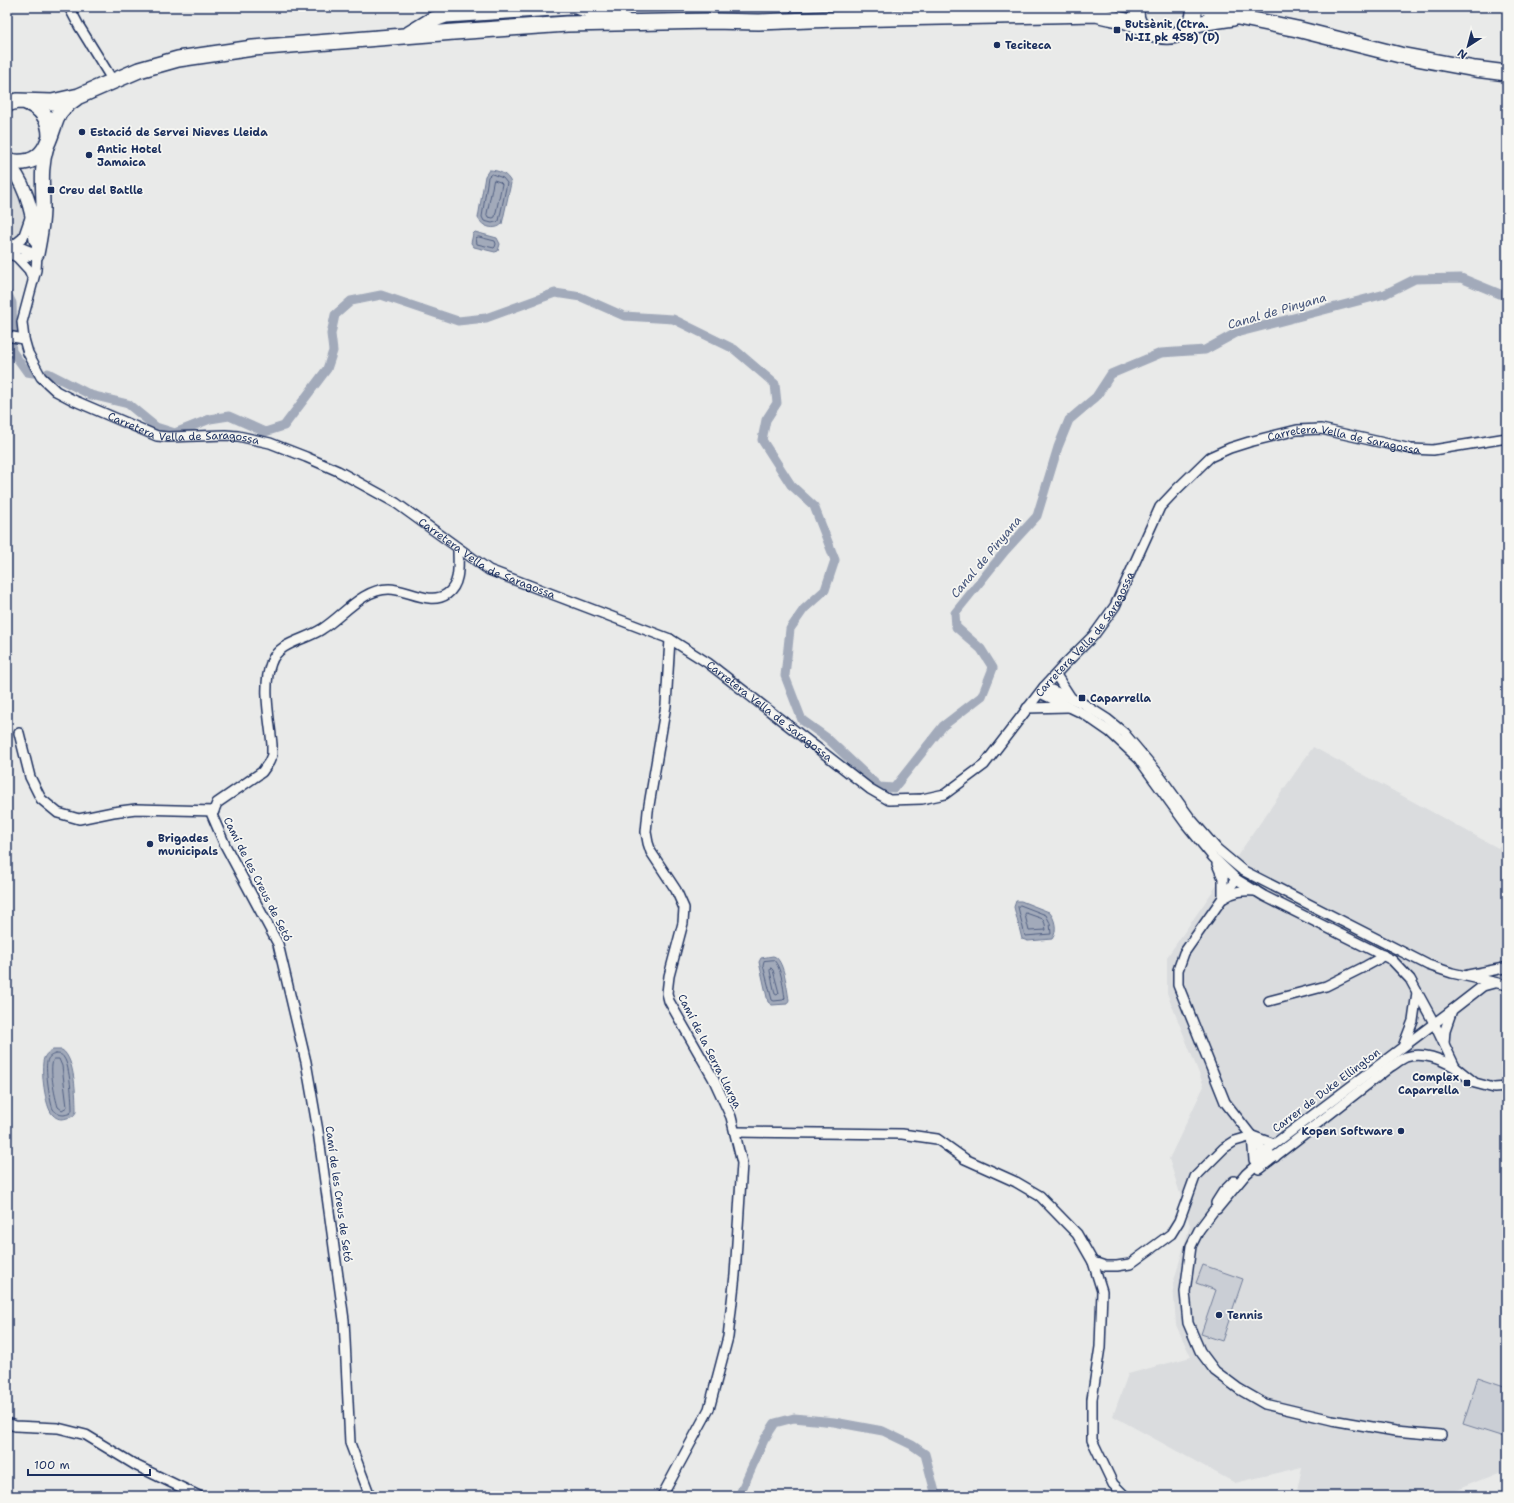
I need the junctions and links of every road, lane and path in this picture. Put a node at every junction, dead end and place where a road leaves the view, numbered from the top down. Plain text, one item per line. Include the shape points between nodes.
1 (68, 7) edge
2 (570, 7) edge
3 (578, 7) edge
4 (1118, 7) edge
5 (1137, 7) edge
6 (1194, 7) edge
7 (1206, 7) edge
8 (1096, 14) junction
9 (1238, 17) junction
10 (636, 23) junction
11 (1189, 26) junction
12 (1143, 29) junction
13 (405, 36) junction
14 (1507, 73) edge
15 (113, 81) junction
16 (79, 96) junction
17 (25, 102) junction
18 (7, 104) edge
19 (48, 142) junction
20 (7, 160) edge
21 (7, 163) edge
22 (31, 213) junction
23 (8, 251) edge
24 (37, 254) junction
25 (16, 257) junction
26 (33, 279) junction
27 (7, 336) edge
28 (24, 340) junction
29 (1507, 438) edge
30 (458, 549) junction
31 (670, 639) junction
32 (1056, 675) junction
33 (1042, 690) junction
34 (1070, 703) junction
35 (1027, 708) junction
36 (19, 733) dead end
37 (214, 811) junction
38 (1213, 856) junction
39 (1227, 858) junction
40 (1236, 879) junction
41 (1264, 881) junction
42 (1257, 892) junction
43 (1223, 898) junction
44 (1383, 955) junction
45 (1506, 967) edge
46 (1464, 976) junction
47 (1494, 984) edge
48 (1417, 992) junction
49 (1269, 1001) dead end
50 (1452, 1010) junction
51 (1434, 1023) junction
52 (1444, 1045) junction
53 (1402, 1047) junction
54 (1455, 1066) junction
55 (1507, 1087) edge
56 (736, 1132) junction
57 (1252, 1136) junction
58 (1274, 1144) junction
59 (1264, 1152) junction
60 (1275, 1156) junction
61 (1254, 1160) junction
62 (1236, 1187) junction
63 (1214, 1210) junction
64 (1093, 1262) junction
65 (7, 1422) edge
66 (1441, 1435) dead end
67 (199, 1496) edge
68 (370, 1496) edge
69 (662, 1496) edge
70 (1125, 1496) edge

1 - 15 street
2 - 13 main road via 446,15
3 - 10 main road via 597,10
4 - 8 main road
5 - 12 main road via 1136,14
6 - 11 main road via 1194,18
7 - 9 main road
8 - 10 main road
8 - 12 main road via 1125,21
9 - 11 main road
9 - 14 main road via 1400,55
10 - 13 main road via 560,25
11 - 12 main road via 1179,34 1166,36
13 - 15 main road via 211,53 139,70
15 - 16 main road
16 - 17 main road via 52,102
16 - 19 main road via 58,114
17 - 18 main road
17 - 19 main road via 34,105 44,114 50,128
19 - 20 main road via 41,154 33,160 22,163
19 - 24 street, Carretera Vella de Saragossa via 41,170 43,209
21 - 22 street, Carretera Vella de Saragossa via 23,187
22 - 23 street via 23,238
22 - 24 street, Carretera Vella de Saragossa
23 - 24 street via 22,248
23 - 25 street
24 - 25 street
24 - 26 street, Carretera Vella de Saragossa
25 - 26 street via 29,270
26 - 28 street, Carretera Vella de Saragossa via 22,322
27 - 28 street
28 - 30 street, Carretera Vella de Saragossa via 41,377 73,400 157,436 225,435 248,437 270,443 338,471 377,492 416,516
29 - 32 street, Carretera Vella de Saragossa via 1433,450 1411,448 1321,428 1297,430 1249,442 1210,457 1160,507 1115,606 1094,635
30 - 31 street, Carretera Vella de Saragossa via 495,573
30 - 37 street, Camí de les Creus de Setó via 457,580 452,590 440,598 388,589 372,592 320,630 278,652 270,664 268,680 272,755 262,772 217,803
31 - 35 street, Carretera Vella de Saragossa via 708,663 870,789 889,800 922,799 945,794 984,765
31 - 56 street, Camí de la Serra Llarga via 666,705 646,832 651,852 676,890 684,908 667,993 669,1001 713,1078
32 - 33 street, Carretera Vella de Saragossa
32 - 34 street
33 - 34 street
33 - 35 street, Carretera Vella de Saragossa
34 - 35 street
34 - 38 street via 1110,732 1139,759 1186,824
34 - 39 street via 1082,703 1124,733 1190,818
36 - 37 street via 30,777 41,798 58,813 79,819 136,809
37 - 68 street, Camí de les Creus de Setó via 212,814 225,845 278,944 306,1062 344,1320 350,1443
38 - 40 street
38 - 43 street via 1223,878
39 - 40 street
39 - 41 street via 1242,870
40 - 41 street
40 - 42 street
40 - 43 street
41 - 46 street via 1428,965
42 - 43 street via 1239,891
42 - 44 street
43 - 57 street via 1184,953 1178,970 1178,985 1224,1102
44 - 48 street via 1402,969
44 - 49 street via 1326,986
45 - 46 street
45 - 47 street, Carrer de Duke Ellington
46 - 47 street
47 - 50 street, Carrer de Duke Ellington
48 - 51 street
48 - 53 street, Carrer de Duke Ellington via 1413,1021
50 - 51 street, Carrer de Duke Ellington
50 - 52 street via 1445,1030
51 - 52 street
51 - 53 street, Carrer de Duke Ellington
52 - 54 street
53 - 58 street, Carrer de Duke Ellington
54 - 55 street via 1475,1083 1494,1088
54 - 60 street, Carrer de Duke Ellington via 1424,1055 1406,1057
56 - 64 street via 902,1134 937,1139 965,1159 1040,1196 1078,1234
56 - 69 street, Camí de la Serra Llarga via 742,1163 735,1275 728,1337 709,1409
57 - 58 street
57 - 59 street
57 - 61 street
57 - 64 street via 1224,1148 1195,1177 1179,1221 1171,1234 1130,1264 1105,1266
58 - 59 street, Carrer de Duke Ellington
59 - 60 street
59 - 61 street, Carrer de Duke Ellington
59 - 62 street, Carrer de Duke Ellington via 1263,1159
60 - 62 street, Carrer de Duke Ellington
61 - 63 street, Carrer de Duke Ellington via 1223,1192
62 - 63 street, Carrer de Duke Ellington
63 - 66 street, Carrer de Duke Ellington via 1191,1246 1185,1292 1188,1323 1200,1351 1215,1371 1264,1404 1332,1420 1395,1431
64 - 70 street via 1102,1291 1100,1347 1092,1399 1092,1440 1113,1484
65 - 67 street via 15,1426 58,1428 86,1435 137,1466

